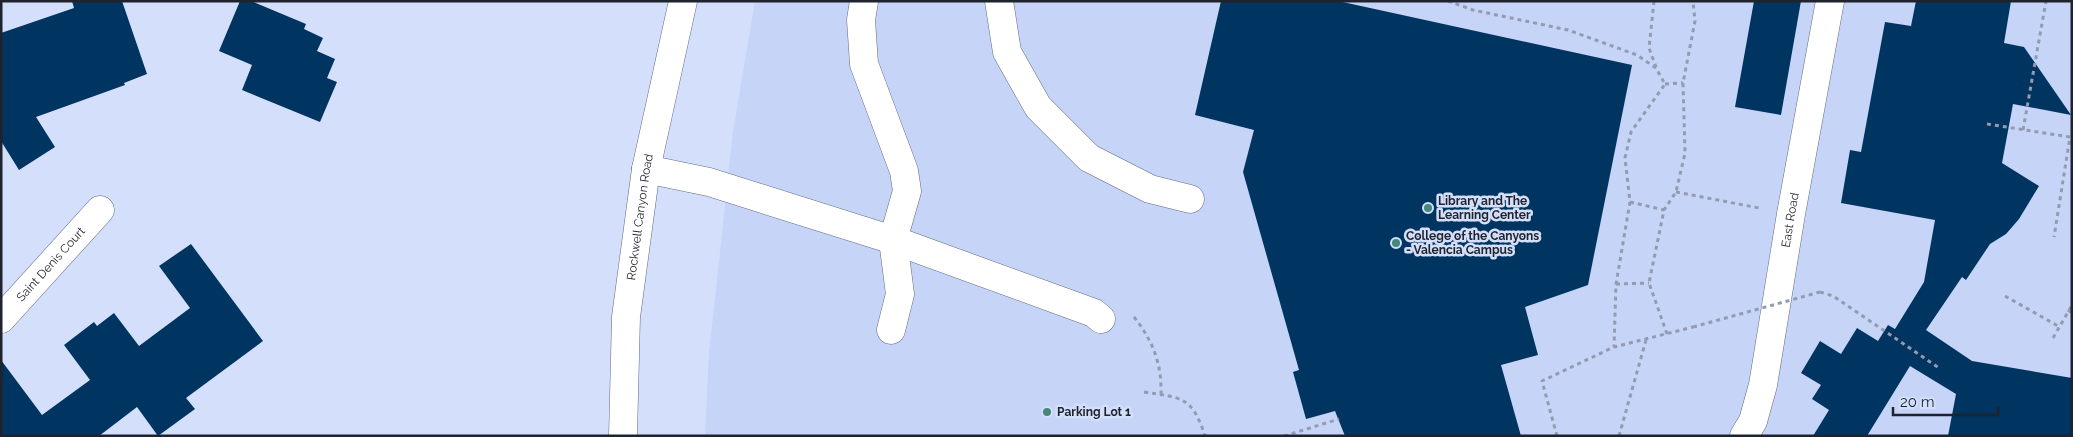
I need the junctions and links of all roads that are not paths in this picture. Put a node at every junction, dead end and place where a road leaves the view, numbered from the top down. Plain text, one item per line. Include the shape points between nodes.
1 (683, 1) edge
2 (864, 1) edge
3 (999, 1) edge
4 (1830, 1) edge
5 (646, 169) junction
6 (1190, 199) dead end
7 (100, 210) dead end
8 (894, 240) junction
9 (1, 319) edge
10 (1101, 319) dead end
11 (891, 330) dead end
12 (623, 436) edge
13 (1744, 436) edge

1 - 5 street, Rockwell Canyon Road
2 - 8 street via 860,20 864,64 904,171 907,191
3 - 6 street via 1008,52 1038,107 1089,158 1150,189
4 - 13 street, East Road via 1790,214 1763,385 1753,421
5 - 8 street via 709,182
5 - 12 street, Rockwell Canyon Road via 626,317
7 - 9 street, Saint Denis Court
8 - 10 street via 1094,313
8 - 11 street via 900,294

